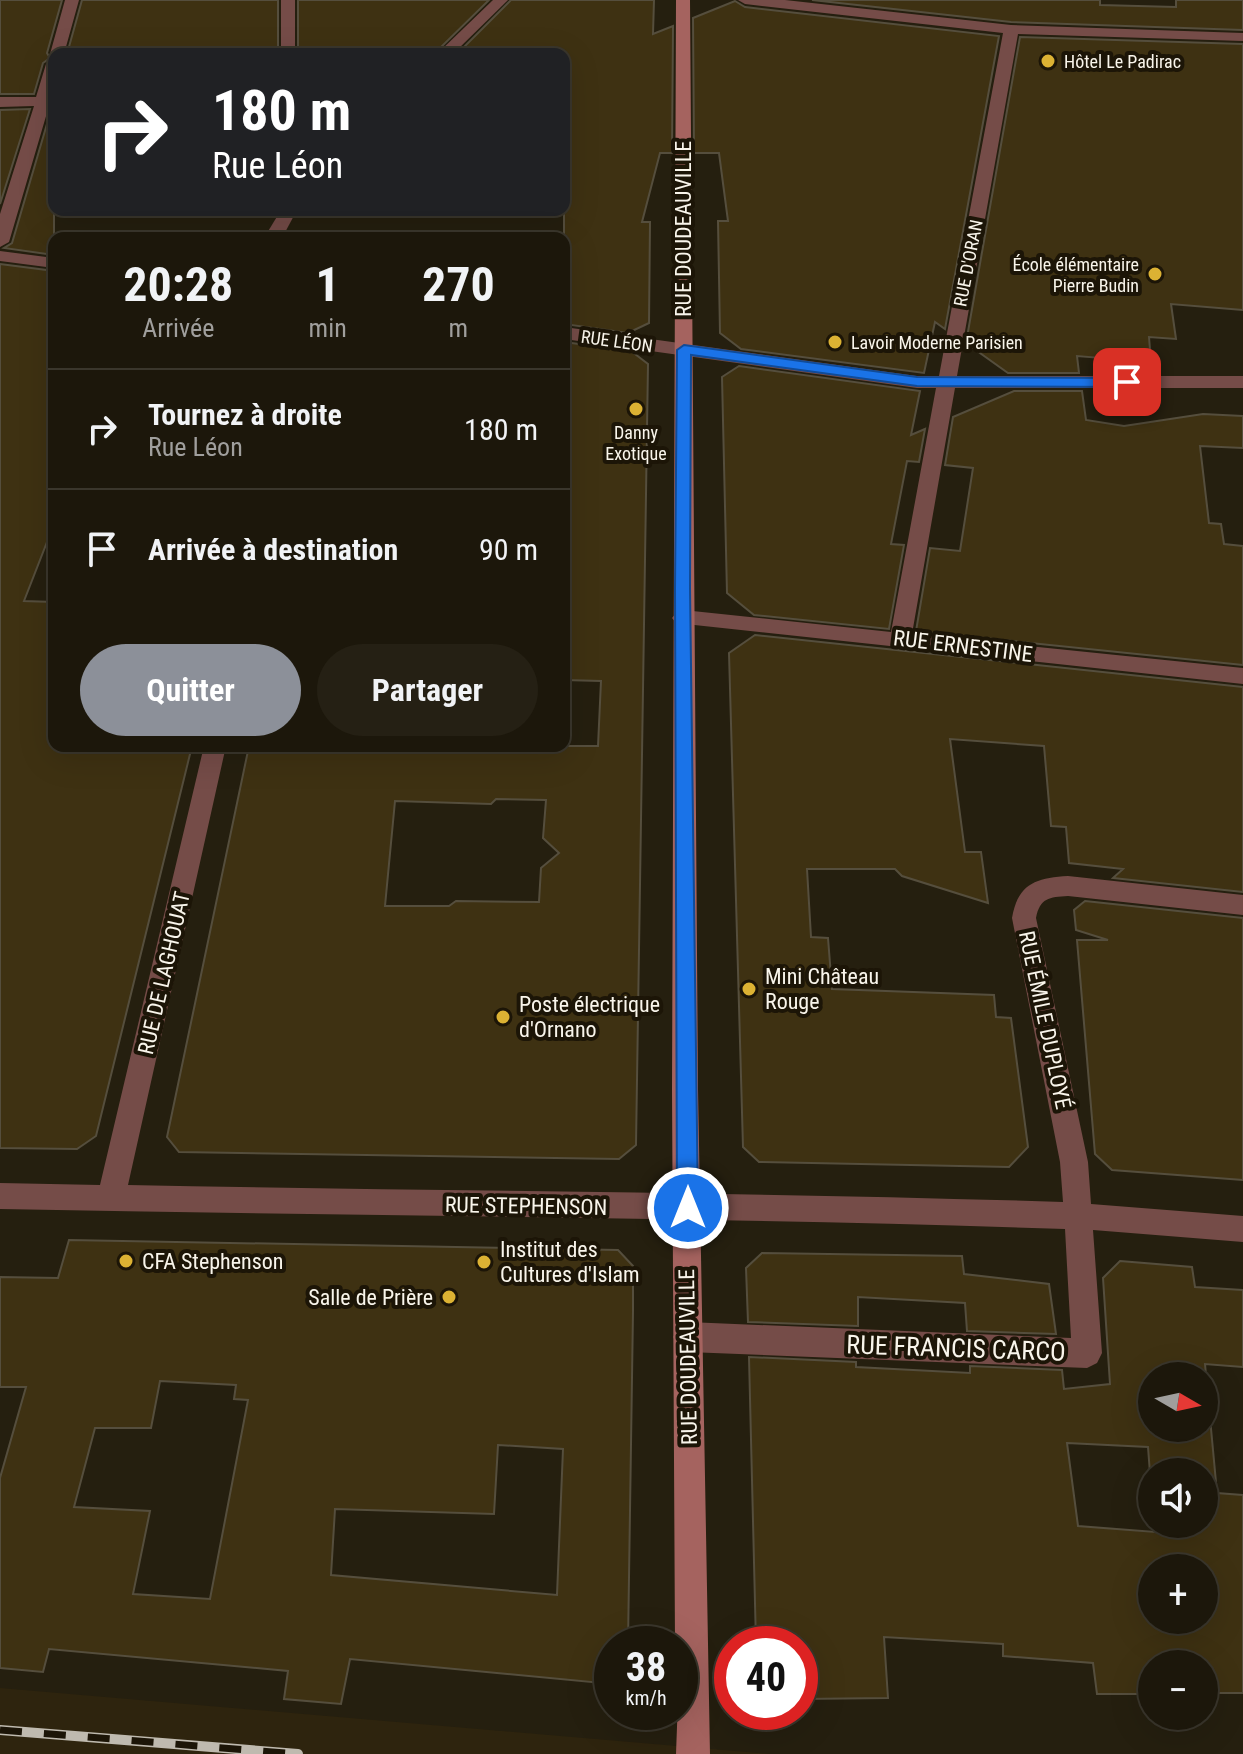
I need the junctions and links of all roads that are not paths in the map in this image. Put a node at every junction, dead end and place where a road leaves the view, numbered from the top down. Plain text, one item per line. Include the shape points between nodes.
1 (72, 0) edge
2 (288, 0) edge
3 (501, 0) edge
4 (683, 0) edge
5 (745, 0) edge
6 (1011, 29) junction
7 (1243, 37) edge
8 (59, 48) edge
9 (288, 48) edge
10 (450, 48) edge
11 (48, 84) edge
12 (43, 101) junction
13 (0, 102) edge
14 (0, 242) edge
15 (0, 256) edge
16 (48, 262) edge
17 (570, 334) edge
18 (684, 350) junction
19 (1243, 382) edge
20 (946, 384) junction
21 (683, 618) junction
22 (900, 639) junction
23 (1243, 676) edge
24 (214, 752) edge
25 (1243, 905) edge
26 (0, 1196) edge
27 (110, 1199) junction
28 (688, 1208) junction
29 (1079, 1216) junction
30 (1243, 1229) edge
31 (688, 1337) junction
32 (693, 1754) edge

1 - 8 street
2 - 9 street
3 - 10 street
4 - 18 street, RUE DOUDEAUVILLE
5 - 6 street
6 - 7 street
6 - 20 street, RUE D'ORAN
11 - 12 street
12 - 13 street
12 - 14 street
15 - 16 street
17 - 18 street, RUE LÉON
18 - 20 street, RUE LÉON
18 - 21 street, RUE DOUDEAUVILLE
19 - 20 street, RUE LÉON
20 - 22 street, RUE D'ORAN
21 - 22 street, RUE ERNESTINE
21 - 28 street, RUE DOUDEAUVILLE
22 - 23 street, RUE ERNESTINE
24 - 27 street, RUE DE LAGHOUAT
25 - 29 street, RUE ÉMILE DUPLOYÉ via 1068,886 1050,887 1027,901 1024,918 1074,1162
26 - 27 street, RUE STEPHENSON
27 - 28 street, RUE STEPHENSON
28 - 29 street, RUE STEPHENSON
28 - 31 street, RUE DOUDEAUVILLE
29 - 30 street, RUE STEPHENSON
29 - 31 street, RUE FRANCIS CARCO via 1087,1353
31 - 32 street, RUE DOUDEAUVILLE

